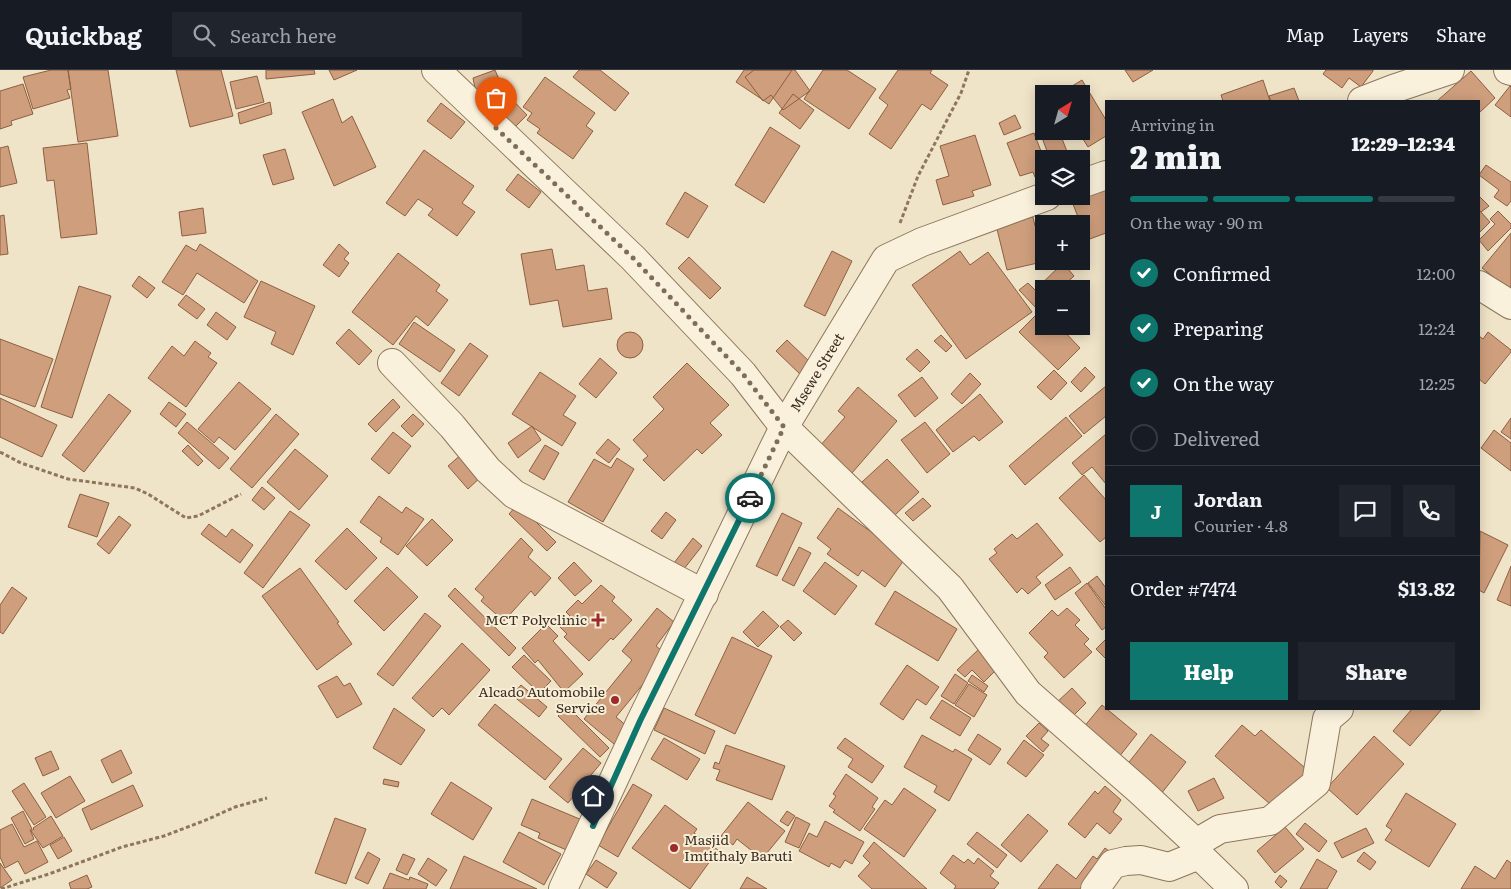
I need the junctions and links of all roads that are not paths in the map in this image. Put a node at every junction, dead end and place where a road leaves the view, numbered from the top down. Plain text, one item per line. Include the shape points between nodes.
1 (1450, 70) edge
2 (441, 72) edge
3 (1364, 100) edge
4 (1105, 175) edge
5 (1090, 181) edge
6 (1035, 200) edge
7 (1480, 286) edge
8 (1511, 305) edge
9 (392, 363) dead end
10 (784, 427) junction
11 (704, 594) junction
12 (1338, 710) edge
13 (1197, 849) junction
14 (563, 889) edge
15 (1095, 889) edge
16 (1234, 889) edge

1 - 3 street
2 - 10 street via 633,258 743,374
4 - 5 street
6 - 10 street, Msewe Street via 922,242 886,259
7 - 8 street
9 - 11 street via 452,426 488,470 514,494
10 - 11 street, Msewe Street
10 - 13 street via 950,588 1028,693 1140,791
11 - 14 street, Msewe Street via 640,721
12 - 13 street via 1327,719 1316,783 1270,820 1220,829
13 - 15 street via 1169,867 1142,860 1113,864
13 - 16 street

